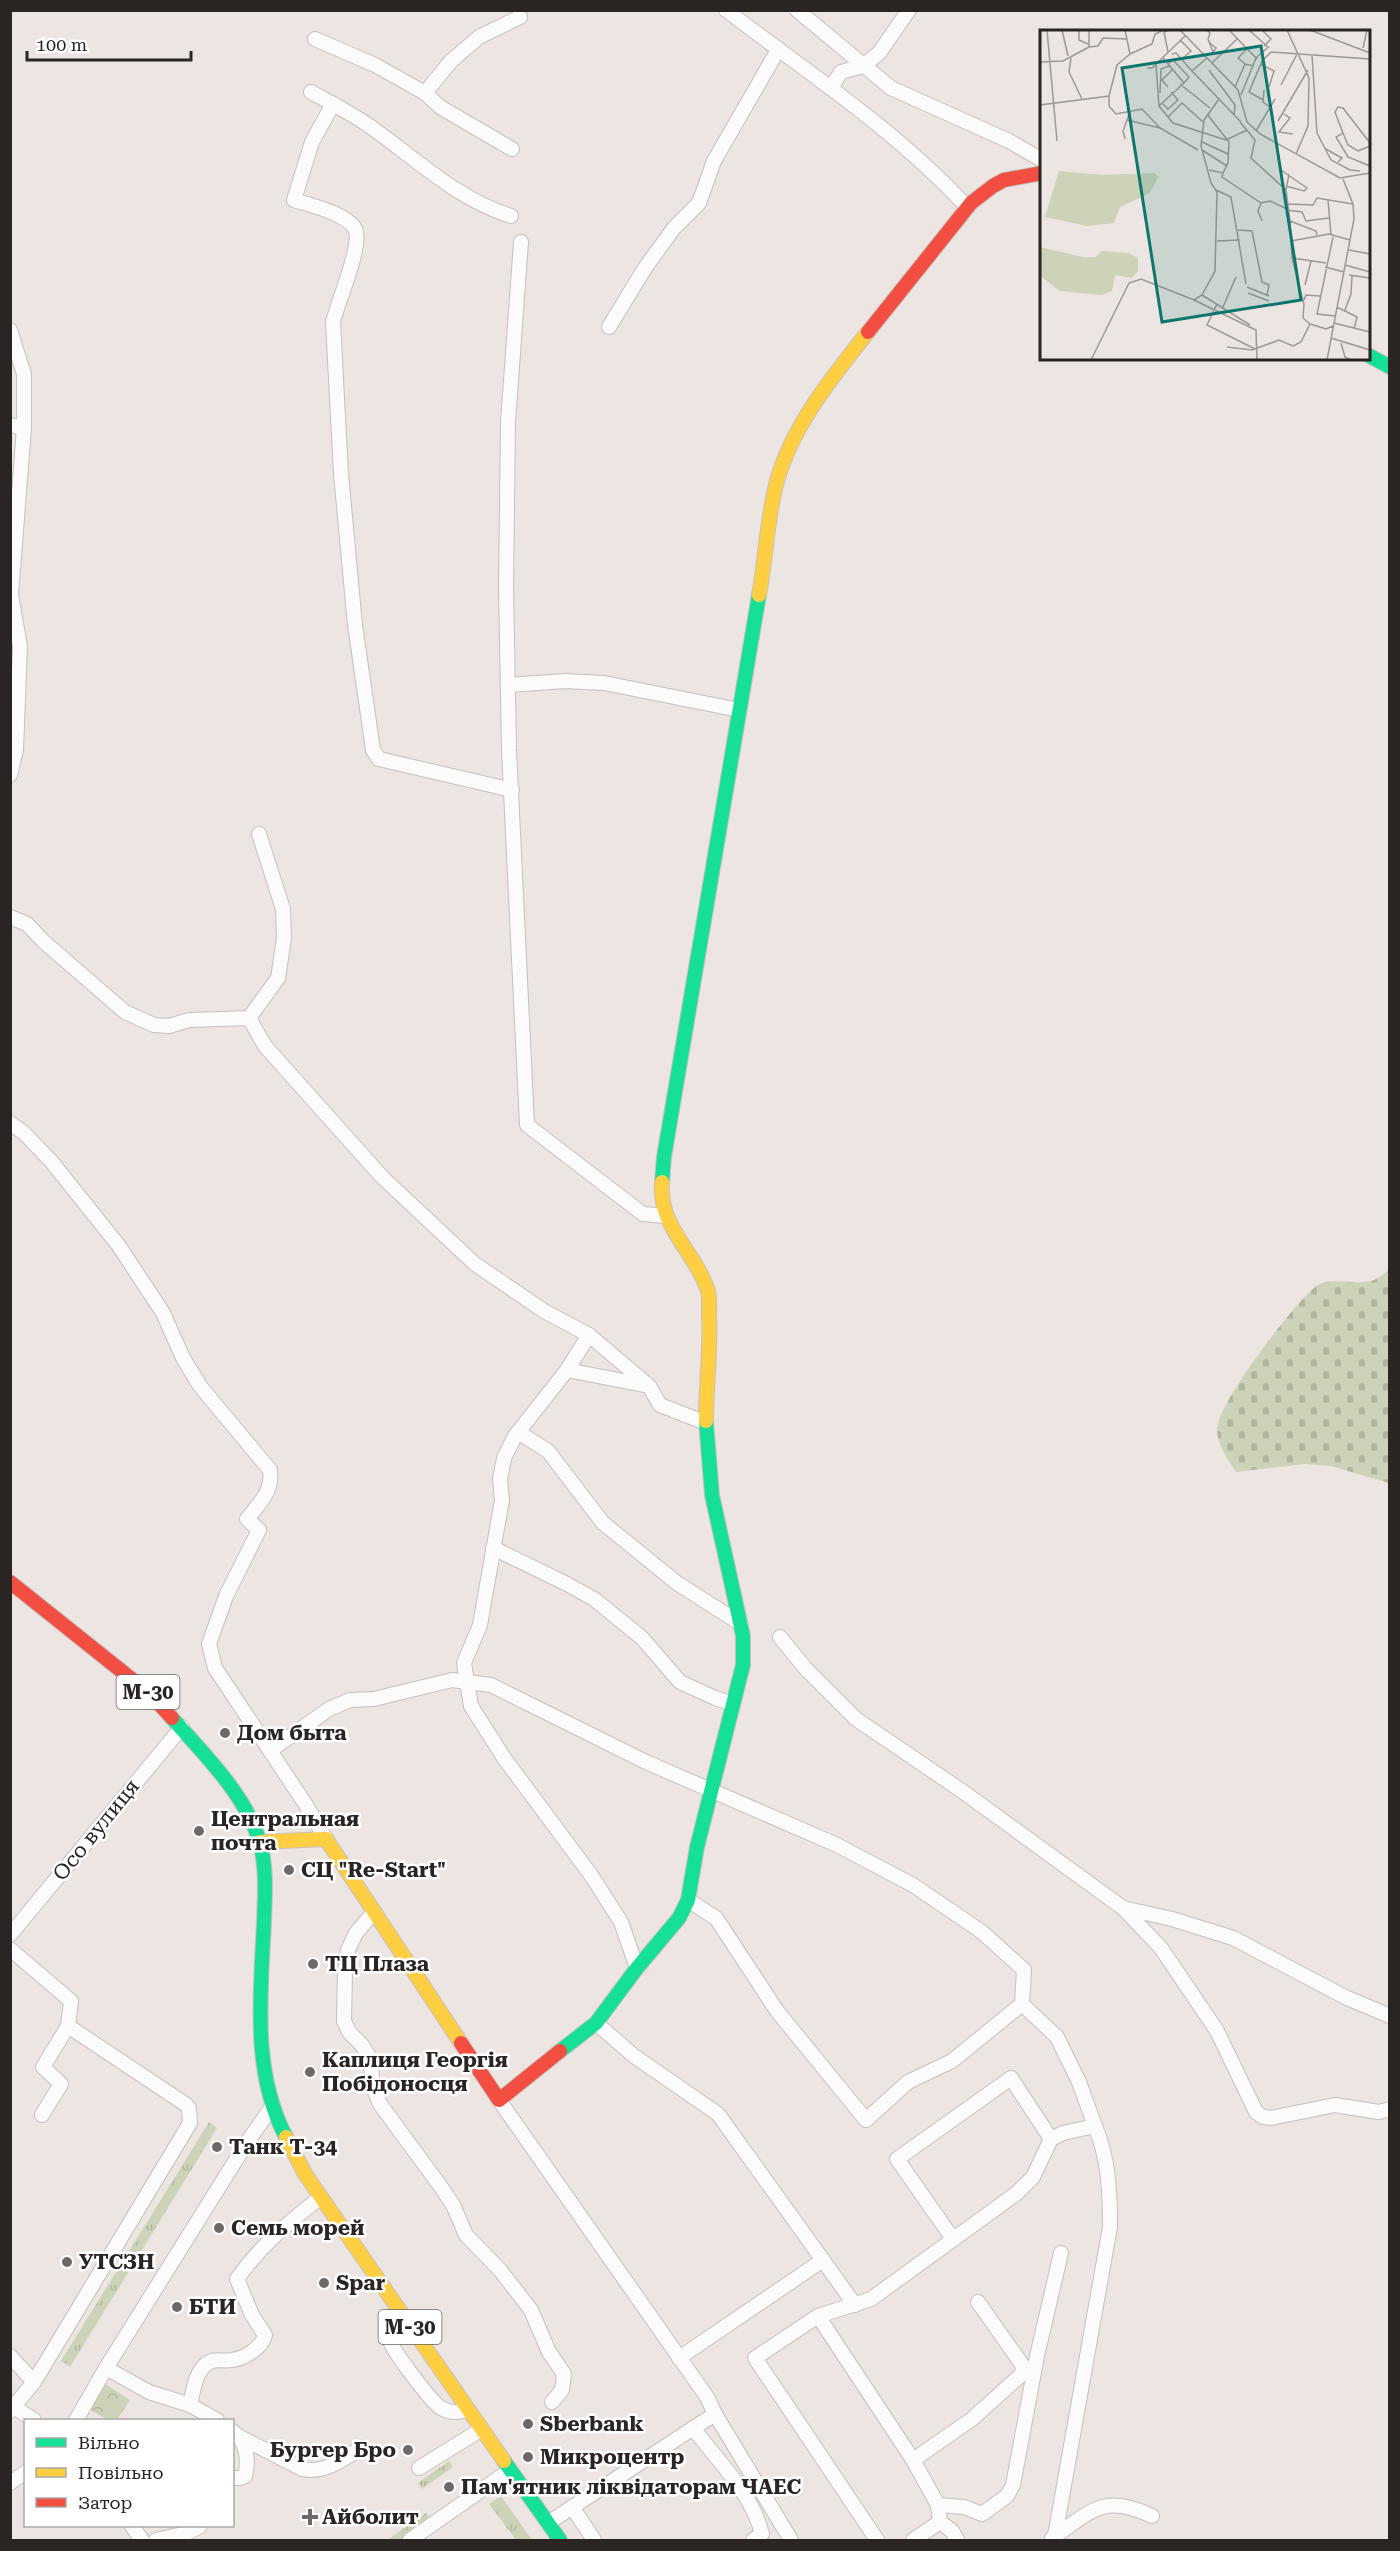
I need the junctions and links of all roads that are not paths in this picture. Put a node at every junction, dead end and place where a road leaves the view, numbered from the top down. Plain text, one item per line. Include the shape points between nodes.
1 (726, 10) edge
2 (797, 10) edge
3 (909, 10) edge
4 (520, 17) dead end
5 (315, 39) dead end
6 (778, 50) junction
7 (863, 66) junction
8 (831, 88) junction
9 (311, 93) dead end
10 (425, 93) junction
11 (333, 104) junction
12 (512, 149) dead end
13 (1040, 159) edge
14 (1040, 173) edge
15 (967, 207) junction
16 (511, 216) dead end
17 (521, 242) dead end
18 (609, 327) dead end
19 (10, 330) edge
20 (1370, 356) edge
21 (1389, 367) edge
22 (17, 426) edge
23 (11, 595) edge
24 (508, 685) junction
25 (739, 710) junction
26 (10, 775) edge
27 (512, 790) junction
28 (259, 834) dead end
29 (10, 917) edge
30 (249, 1018) junction
31 (10, 1123) edge
32 (665, 1216) junction
33 (589, 1335) junction
34 (567, 1370) junction
35 (649, 1386) junction
36 (706, 1423) junction
37 (518, 1432) junction
38 (494, 1548) junction
39 (10, 1582) edge
40 (741, 1624) junction
41 (780, 1636) dead end
42 (467, 1681) junction
43 (733, 1704) junction
44 (182, 1727) junction
45 (271, 1750) junction
46 (711, 1792) junction
47 (259, 1836) junction
48 (326, 1839) junction
49 (688, 1900) junction
50 (1123, 1908) junction
51 (374, 1912) junction
52 (10, 1935) edge
53 (10, 1949) edge
54 (637, 1968) junction
55 (1022, 2004) junction
56 (1389, 2016) edge
57 (596, 2024) junction
58 (68, 2026) junction
59 (499, 2100) junction
60 (273, 2105) junction
61 (1389, 2108) edge
62 (42, 2115) dead end
63 (1095, 2126) junction
64 (1051, 2139) junction
65 (321, 2198) junction
66 (952, 2239) junction
67 (1061, 2253) dead end
68 (823, 2260) junction
69 (978, 2302) dead end
70 (855, 2305) junction
71 (398, 2310) junction
72 (818, 2316) junction
73 (10, 2356) edge
74 (680, 2358) junction
75 (106, 2368) junction
76 (34, 2382) junction
77 (552, 2402) dead end
78 (190, 2405) junction
79 (13, 2409) edge
80 (468, 2410) junction
81 (715, 2414) junction
82 (30, 2419) edge
83 (77, 2419) edge
84 (214, 2419) edge
85 (693, 2428) junction
86 (482, 2429) junction
87 (236, 2434) edge
88 (363, 2447) dead end
89 (913, 2460) junction
90 (419, 2468) dead end
91 (510, 2470) junction
92 (24, 2473) edge
93 (234, 2478) edge
94 (10, 2483) edge
95 (939, 2505) junction
96 (572, 2507) junction
97 (1152, 2516) dead end
98 (940, 2522) junction
99 (548, 2523) junction
100 (133, 2527) edge
101 (198, 2527) edge
102 (1052, 2538) edge
103 (142, 2541) edge
104 (156, 2541) edge
105 (410, 2541) edge
106 (560, 2541) edge
107 (594, 2541) edge
108 (753, 2541) edge
109 (791, 2541) edge
110 (877, 2541) edge
111 (913, 2541) edge
112 (957, 2541) edge

1 - 6 street
2 - 7 street
3 - 7 street via 879,53
4 - 10 street via 479,37 451,61
5 - 10 street via 375,65
6 - 8 street
6 - 18 street via 714,161 699,203 674,228
7 - 8 street via 842,72
7 - 13 street via 891,88 1009,141
8 - 15 street via 936,174
9 - 11 street
10 - 12 street via 440,107
11 - 16 street via 455,189 489,209
11 - 27 street via 312,142 294,200 345,219 355,229 357,238 333,322 341,474 373,750 379,759
14 - 15 main road via 1022,174 995,185
15 - 25 main road via 866,334 806,419 785,458 773,495
17 - 24 street via 508,422
19 - 22 street via 24,374
20 - 21 main road
22 - 23 street
23 - 26 street via 20,646 16,750
24 - 25 street via 604,683
24 - 27 street
25 - 32 main road via 664,1157 661,1195
27 - 32 street via 527,1125 644,1214
28 - 30 street via 283,909 284,938 278,978
29 - 30 street via 27,924 125,1012 154,1025
30 - 33 street via 265,1046 382,1177 467,1256 544,1311
31 - 45 street via 51,1161 119,1246 163,1313 200,1386 270,1470 268,1493 247,1519 259,1530 226,1596 209,1644 215,1668
32 - 36 main road via 708,1292 711,1349
33 - 34 street
33 - 35 street
34 - 35 street
34 - 37 street
35 - 36 street via 660,1406
36 - 40 main road via 712,1495
37 - 38 street via 504,1458
37 - 40 street via 548,1451 603,1523 676,1583
38 - 42 street via 480,1625 464,1663
38 - 43 street via 594,1599 642,1638 681,1682
39 - 44 main road, М-30 via 149,1693
40 - 43 main road via 743,1665
41 - 50 street via 856,1719
42 - 45 street via 452,1680 374,1699 351,1700 329,1709
42 - 46 street via 491,1685
42 - 54 street via 476,1715 621,1922
43 - 46 main road
44 - 47 main road, М-30 via 232,1790
44 - 52 street, Осо вулиця
45 - 48 street
46 - 49 main road
46 - 55 street via 837,1845 913,1886 982,1932 1024,1970
47 - 48 main road
47 - 60 main road, М-30 via 265,1884 261,2020 264,2067
48 - 51 main road
49 - 54 main road via 679,1918
49 - 55 street via 716,1918 777,2011 866,2120 908,2082 952,2061
50 - 56 street via 1233,1938
50 - 61 street via 1161,1948 1217,2031 1256,2112 1271,2118 1335,2105 1379,2112
51 - 59 main road
51 - 77 street via 348,1950 344,2021 370,2058 373,2087 392,2121 453,2205 466,2235 531,2310 549,2352 564,2373 562,2390
53 - 58 street via 71,2001
54 - 57 main road
55 - 63 street via 1058,2037
57 - 59 main road
57 - 68 street via 634,2056 718,2114
58 - 62 street via 44,2067 61,2084
58 - 76 street via 185,2104 190,2123
59 - 74 street
60 - 65 main road, М-30 via 297,2161
60 - 75 street
63 - 64 street
63 - 102 street via 1109,2182 1110,2228
64 - 66 street via 1033,2177
64 - 66 street via 1011,2078 897,2159
65 - 71 main road, М-30
65 - 78 street via 254,2254 237,2279 265,2335 264,2341 236,2360 214,2359 207,2363 200,2371
66 - 70 street via 871,2299
67 - 95 street via 1036,2356 1013,2485 1007,2496 982,2514 964,2506
68 - 70 street
68 - 74 street
69 - 89 street via 1023,2366 1022,2374 972,2419
70 - 72 street
71 - 80 main road, М-30
71 - 80 street via 389,2329 390,2341 409,2369 441,2409 452,2413
72 - 89 street
72 - 110 street via 755,2358
73 - 76 street
74 - 81 street
75 - 78 street via 149,2392
75 - 83 street
76 - 79 street
78 - 84 street
79 - 82 street
80 - 86 main road, М-30
81 - 85 street
81 - 109 street
85 - 96 street
85 - 108 street via 759,2520 762,2534
86 - 90 street
86 - 91 main road, М-30
87 - 88 street via 310,2471 337,2463
87 - 93 street via 247,2457 247,2468 245,2476
89 - 95 street
91 - 99 main road, М-30
91 - 105 street
92 - 94 street
95 - 98 street
96 - 99 street
96 - 107 street
97 - 102 street via 1128,2505 1103,2505
98 - 111 street
98 - 112 street
99 - 106 main road, М-30
100 - 103 street
101 - 104 street via 187,2534

